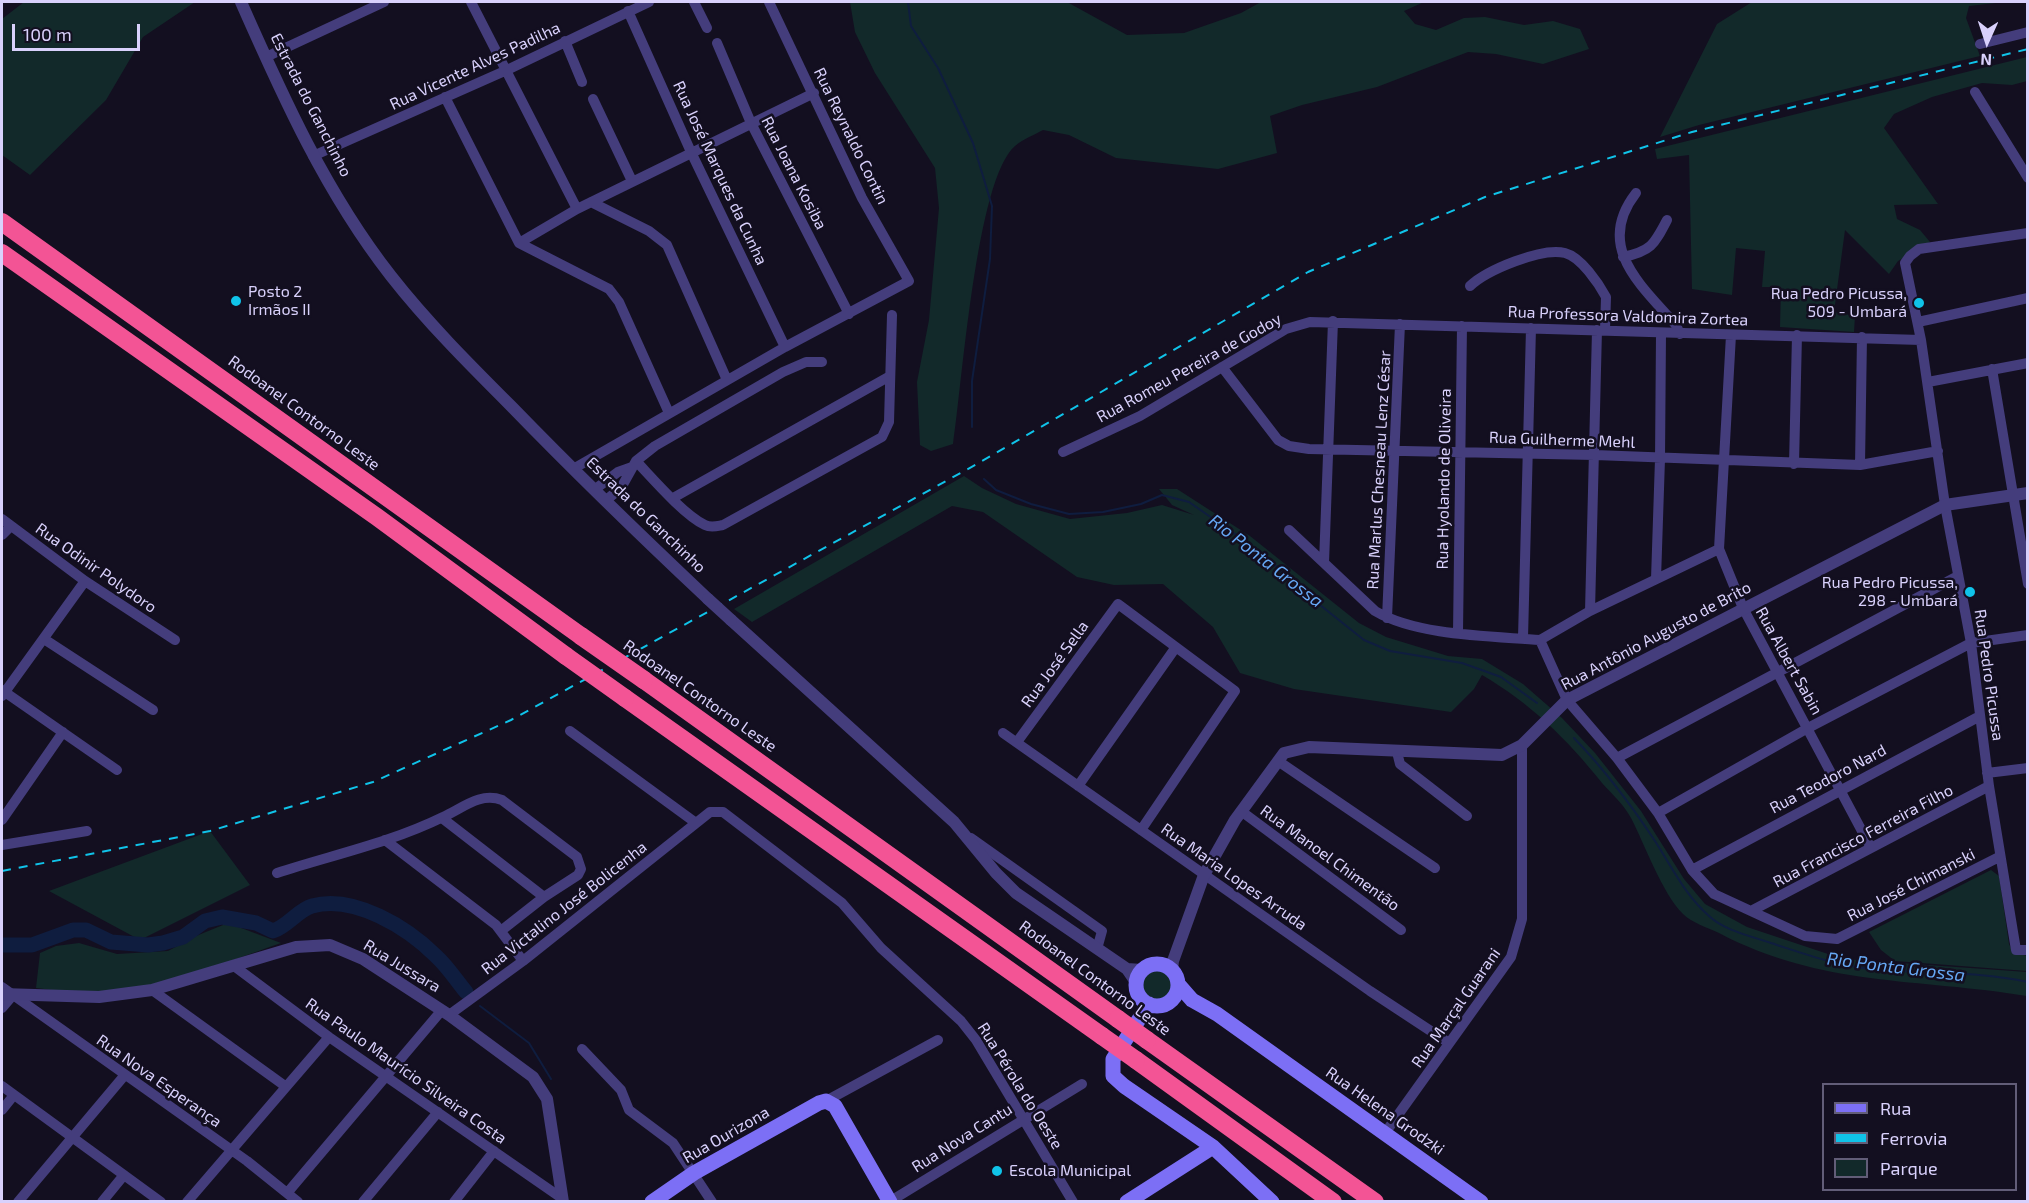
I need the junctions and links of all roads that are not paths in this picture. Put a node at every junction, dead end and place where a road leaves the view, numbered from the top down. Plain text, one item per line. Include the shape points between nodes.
1 (241, 2) edge
2 (384, 2) edge
3 (471, 2) edge
4 (649, 2) edge
5 (694, 2) edge
6 (770, 2) edge
7 (628, 11) junction
8 (707, 28) dead end
9 (2028, 32) edge
10 (564, 41) junction
11 (717, 43) dead end
12 (1980, 44) dead end
13 (266, 57) junction
14 (507, 70) junction
15 (582, 82) dead end
16 (1975, 92) dead end
17 (814, 93) junction
18 (445, 98) junction
19 (593, 99) dead end
20 (751, 123) junction
21 (691, 152) junction
22 (313, 156) junction
23 (2028, 178) edge
24 (632, 182) junction
25 (1636, 193) dead end
26 (591, 202) junction
27 (577, 209) junction
28 (1667, 220) dead end
29 (2, 222) edge
30 (2028, 233) edge
31 (519, 243) junction
32 (2, 253) edge
33 (1623, 257) junction
34 (1470, 286) dead end
35 (2028, 298) edge
36 (849, 314) junction
37 (892, 315) dead end
38 (1333, 321) junction
39 (1918, 322) junction
40 (1400, 324) junction
41 (1462, 326) junction
42 (1531, 328) junction
43 (1601, 330) junction
44 (1661, 334) junction
45 (1680, 334) junction
46 (1731, 335) junction
47 (1797, 335) junction
48 (1862, 337) junction
49 (1921, 340) junction
50 (785, 347) junction
51 (822, 362) dead end
52 (2028, 363) edge
53 (1222, 367) junction
54 (1992, 369) junction
55 (890, 375) junction
56 (727, 380) junction
57 (1928, 382) junction
58 (669, 413) junction
59 (1327, 449) junction
60 (1395, 451) junction
61 (1938, 451) junction
62 (1063, 452) dead end
63 (1458, 452) junction
64 (1526, 453) junction
65 (1595, 455) junction
66 (1660, 459) junction
67 (1725, 462) junction
68 (634, 464) junction
69 (1794, 464) junction
70 (1860, 465) junction
71 (573, 469) junction
72 (618, 472) junction
73 (625, 481) junction
74 (594, 490) junction
75 (2021, 494) edge
76 (673, 498) junction
77 (605, 501) junction
78 (1945, 505) junction
79 (2, 519) edge
80 (12, 526) junction
81 (1290, 530) dead end
82 (2, 535) edge
83 (1719, 549) junction
84 (1324, 563) junction
85 (1958, 576) junction
86 (1656, 579) junction
87 (85, 581) junction
88 (2028, 584) edge
89 (1743, 608) junction
90 (1590, 611) junction
91 (1387, 618) junction
92 (1458, 632) junction
93 (2028, 635) edge
94 (1523, 638) junction
95 (44, 639) junction
96 (175, 640) dead end
97 (1540, 640) junction
98 (1971, 643) junction
99 (1176, 647) junction
100 (1777, 670) junction
101 (2, 692) edge
102 (1567, 700) junction
103 (153, 710) dead end
104 (1980, 716) junction
105 (1808, 728) junction
106 (570, 730) dead end
107 (63, 732) junction
108 (1003, 733) dead end
109 (1017, 742) junction
110 (1522, 745) junction
111 (1397, 752) junction
112 (1617, 758) junction
113 (1278, 761) junction
114 (2028, 768) edge
115 (117, 770) dead end
116 (1987, 773) junction
117 (1078, 786) junction
118 (1989, 786) junction
119 (1839, 789) junction
120 (1241, 812) junction
121 (1658, 813) junction
122 (1467, 816) dead end
123 (442, 818) junction
124 (2, 820) edge
125 (696, 823) junction
126 (1141, 830) junction
127 (87, 831) dead end
128 (966, 834) junction
129 (385, 840) junction
130 (2, 845) edge
131 (1870, 848) junction
132 (1999, 857) junction
133 (1435, 868) dead end
134 (1692, 870) junction
135 (277, 873) dead end
136 (1204, 875) junction
137 (544, 897) junction
138 (1751, 911) junction
139 (502, 930) junction
140 (1401, 930) dead end
141 (1097, 949) junction
142 (2028, 950) edge
143 (523, 961) junction
144 (234, 966) junction
145 (1172, 971) junction
146 (1139, 976) junction
147 (2, 987) edge
148 (152, 990) junction
149 (931, 994) joint
150 (7, 995) edge
151 (1170, 1001) junction
152 (1149, 1004) junction
153 (2, 1008) edge
154 (446, 1013) junction
155 (328, 1036) junction
156 (938, 1040) dead end
157 (1449, 1043) junction
158 (582, 1049) dead end
159 (1268, 1050) junction
160 (385, 1075) junction
161 (124, 1076) junction
162 (1082, 1083) dead end
163 (2, 1086) edge
164 (285, 1086) junction
165 (14, 1095) junction
166 (822, 1102) junction
167 (2, 1110) edge
168 (438, 1112) junction
169 (1022, 1118) junction
170 (1385, 1133) junction
171 (73, 1136) junction
172 (1214, 1147) junction
173 (231, 1150) junction
174 (494, 1151) junction
175 (694, 1173) junction
176 (124, 1175) junction
177 (288, 1192) junction
178 (458, 1200) edge
179 (563, 1200) edge
180 (890, 1201) edge
181 (18, 1202) edge
182 (102, 1202) edge
183 (161, 1202) edge
184 (187, 1202) edge
185 (298, 1202) edge
186 (363, 1202) edge
187 (652, 1202) edge
188 (712, 1202) edge
189 (1073, 1202) edge
190 (1127, 1202) edge
191 (1272, 1202) edge
192 (1333, 1202) edge
193 (1375, 1202) edge
194 (1481, 1202) edge

1 - 13 street, Estrada do Ganchinho
2 - 13 street
3 - 14 street
4 - 7 street, Rua Vicente Alves Padilha
5 - 8 street
6 - 17 street, Rua Reynaldo Contin
7 - 10 street, Rua Vicente Alves Padilha
7 - 21 street, Rua José Marques da Cunha
9 - 12 street
10 - 14 street, Rua Vicente Alves Padilha
10 - 15 street
11 - 20 street, Rua Joana Kosiba
13 - 22 street, Estrada do Ganchinho
14 - 18 street, Rua Vicente Alves Padilha
14 - 27 street
16 - 23 street
17 - 20 street
17 - 36 street, Rua Reynaldo Contin via 862,198 909,281
18 - 22 street, Rua Vicente Alves Padilha
18 - 31 street
19 - 24 street
20 - 21 street
20 - 36 street, Rua Joana Kosiba
21 - 24 street
21 - 50 street, Rua José Marques da Cunha
22 - 71 street, Estrada do Ganchinho via 374,253 406,295
24 - 26 street
25 - 33 street via 1626,205 1622,219 1619,238
26 - 27 street
26 - 56 street via 649,231 667,245
27 - 31 street
28 - 33 street via 1653,245
29 - 193 highway, Rodoanel Contorno Leste, bridge
30 - 39 street, Rua Pedro Picussa via 1919,249 1910,256 1905,263
31 - 58 street via 609,289 619,302
32 - 192 highway, bridge
33 - 45 street via 1630,274
34 - 43 street via 1479,277 1513,261 1566,253 1606,297
35 - 39 street
36 - 50 street
37 - 55 street
38 - 40 street, Rua Professora Valdomira Zortea
38 - 53 street, Rua Romeu Pereira de Godoy via 1286,329
38 - 59 street
39 - 49 street, Rua Pedro Picussa
40 - 41 street, Rua Professora Valdomira Zortea
40 - 60 street, Rua Marlus Chesneau Lenz César
41 - 42 street, Rua Professora Valdomira Zortea
41 - 63 street, Rua Hyolando de Oliveira
42 - 43 street, Rua Professora Valdomira Zortea
42 - 64 street
43 - 44 street, Rua Professora Valdomira Zortea
43 - 65 street
44 - 45 street, Rua Professora Valdomira Zortea
44 - 66 street
45 - 46 street, Rua Professora Valdomira Zortea
46 - 47 street, Rua Professora Valdomira Zortea
46 - 67 street, Rua Albert Sabin
47 - 48 street, Rua Professora Valdomira Zortea
47 - 69 street
48 - 49 street, Rua Professora Valdomira Zortea
48 - 70 street
49 - 57 street, Rua Pedro Picussa
50 - 56 street
51 - 68 street via 806,362 783,372 655,446
52 - 54 street
53 - 59 street, Rua Guilherme Mehl via 1283,444
53 - 62 street, Rua Romeu Pereira de Godoy via 1140,416
54 - 57 street
54 - 75 street
55 - 76 street
55 - 76 street via 889,422 882,437 723,525 705,525
56 - 58 street
57 - 61 street, Rua Pedro Picussa
58 - 71 street
59 - 60 street, Rua Guilherme Mehl
59 - 84 street
60 - 63 street, Rua Guilherme Mehl
60 - 91 street, Rua Marlus Chesneau Lenz César
61 - 70 street, Rua Guilherme Mehl
61 - 78 street, Rua Pedro Picussa
63 - 64 street, Rua Guilherme Mehl
63 - 92 street, Rua Hyolando de Oliveira
64 - 65 street, Rua Guilherme Mehl
64 - 94 street
65 - 66 street, Rua Guilherme Mehl
65 - 90 street
66 - 67 street, Rua Guilherme Mehl
66 - 86 street
67 - 69 street, Rua Guilherme Mehl
67 - 83 street, Rua Albert Sabin
68 - 72 street
68 - 73 street
68 - 76 street
69 - 70 street, Rua Guilherme Mehl
71 - 74 street, Estrada do Ganchinho
72 - 73 street via 618,477
72 - 74 street
73 - 77 street
74 - 77 street, Estrada do Ganchinho
75 - 78 street, Rua Antônio Augusto de Brito
75 - 88 street
77 - 128 street, Estrada do Ganchinho, bridge
78 - 85 street, Rua Pedro Picussa
78 - 89 street, Rua Antônio Augusto de Brito
79 - 80 street, Rua Odinir Polydoro
80 - 82 street
80 - 87 street, Rua Odinir Polydoro
81 - 84 street
83 - 86 street
83 - 89 street, Rua Albert Sabin
84 - 91 street
85 - 98 street, Rua Pedro Picussa
85 - 100 street
86 - 90 street
87 - 95 street
87 - 96 street, Rua Odinir Polydoro
89 - 100 street, Rua Albert Sabin
89 - 102 street, Rua Antônio Augusto de Brito
90 - 97 street
91 - 92 street
92 - 94 street
93 - 98 street
94 - 97 street
95 - 101 street
95 - 103 street
97 - 102 street
98 - 104 street, Rua Pedro Picussa
98 - 105 street
99 - 109 street, Rua José Sella via 1118,604
99 - 117 street
99 - 126 street via 1235,691
100 - 105 street, Rua Albert Sabin
100 - 112 street
101 - 107 street
102 - 110 street, Rua Antônio Augusto de Brito
102 - 112 street
104 - 116 street, Rua Pedro Picussa
104 - 119 street, Rua Teodoro Nard
105 - 119 street, Rua Albert Sabin
105 - 121 street
106 - 125 street
107 - 115 street
107 - 124 street
108 - 109 street, Rua Maria Lopes Arruda
109 - 117 street, Rua Maria Lopes Arruda
110 - 111 street, Rua Antônio Augusto de Brito via 1502,755
110 - 157 street, Rua Marçal Guarani via 1519,937 1512,957
111 - 113 street, Rua Antônio Augusto de Brito via 1309,747 1293,749
111 - 122 street via 1400,764
112 - 121 street
113 - 120 street, Rua Antônio Augusto de Brito
113 - 133 street
114 - 116 street
116 - 118 street, Rua Pedro Picussa
117 - 126 street, Rua Maria Lopes Arruda
118 - 131 street, Rua Francisco Ferreira Filho
118 - 132 street, Rua Pedro Picussa
119 - 131 street, Rua Albert Sabin
119 - 134 street, Rua Teodoro Nard
120 - 136 street, Rua Antônio Augusto de Brito
120 - 140 street, Rua Manoel Chimentão
121 - 134 street
123 - 129 street
123 - 137 street
123 - 137 street via 491,796 502,800 577,857 578,874
125 - 143 street, Rua Victalino José Bolicenha
125 - 149 street, Rua Victalino José Bolicenha via 710,812 723,812 842,903 881,948
126 - 136 street, Rua Maria Lopes Arruda
127 - 130 street
128 - 141 street, Estrada do Ganchinho via 1016,892
128 - 141 street via 1102,931
129 - 135 street
129 - 139 street
131 - 138 street, Rua Francisco Ferreira Filho
132 - 138 street, Rua José Chimanski via 1837,939 1805,936
132 - 142 street, Rua Pedro Picussa via 2016,950
134 - 138 street via 1714,894
136 - 145 street, Rua Antônio Augusto de Brito
136 - 157 street, Rua Maria Lopes Arruda
137 - 139 street
139 - 143 street
141 - 146 street, Estrada do Ganchinho
143 - 154 street, Rua Victalino José Bolicenha
144 - 148 street, Rua Jussara
144 - 154 street, Rua Jussara via 296,946 330,945 363,959
144 - 155 street, Rua Paulo Maurício Silveira Costa
145 - 146 main road via 1154,965
145 - 151 main road
145 - 159 main road, Rua Helena Grodzki via 1192,1000
146 - 152 main road via 1138,994
147 - 150 street, Rua Nova Esperança
148 - 150 street, Rua Jussara via 99,998
148 - 164 street
149 - 169 street, Rua Pérola do Oeste via 976,1040
150 - 153 street
150 - 161 street, Rua Nova Esperança
151 - 152 main road via 1160,1006
151 - 159 main road, Rua Helena Grodzki via 1189,1007
152 - 172 main road via 1113,1059 1113,1076
154 - 160 street, Rua Victalino José Bolicenha
154 - 179 street, Rua Jussara via 541,1086 547,1099
155 - 160 street, Rua Paulo Maurício Silveira Costa
155 - 164 street
156 - 166 street
157 - 170 street, Rua Marçal Guarani
158 - 175 street via 621,1090 629,1110 673,1143
159 - 170 main road, Rua Helena Grodzki
160 - 168 street, Rua Paulo Maurício Silveira Costa
160 - 177 street, Rua Victalino José Bolicenha
161 - 171 street
161 - 173 street, Rua Nova Esperança
162 - 169 street, Rua Nova Cantu
163 - 165 street
164 - 173 street
165 - 167 street
165 - 171 street
166 - 175 main road, Rua Ourizona
166 - 180 main road via 835,1106
168 - 174 street, Rua Paulo Maurício Silveira Costa
168 - 186 street
169 - 180 street, Rua Nova Cantu
169 - 189 street, Rua Pérola do Oeste
170 - 194 main road, Rua Helena Grodzki
171 - 176 street
171 - 181 street
172 - 190 main road
172 - 191 main road
173 - 177 street, Rua Nova Esperança
173 - 184 street
174 - 178 street
174 - 179 street, Rua Paulo Maurício Silveira Costa
175 - 187 main road, Rua Ourizona
175 - 188 street
176 - 182 street
176 - 183 street
177 - 185 street, Rua Nova Esperança

